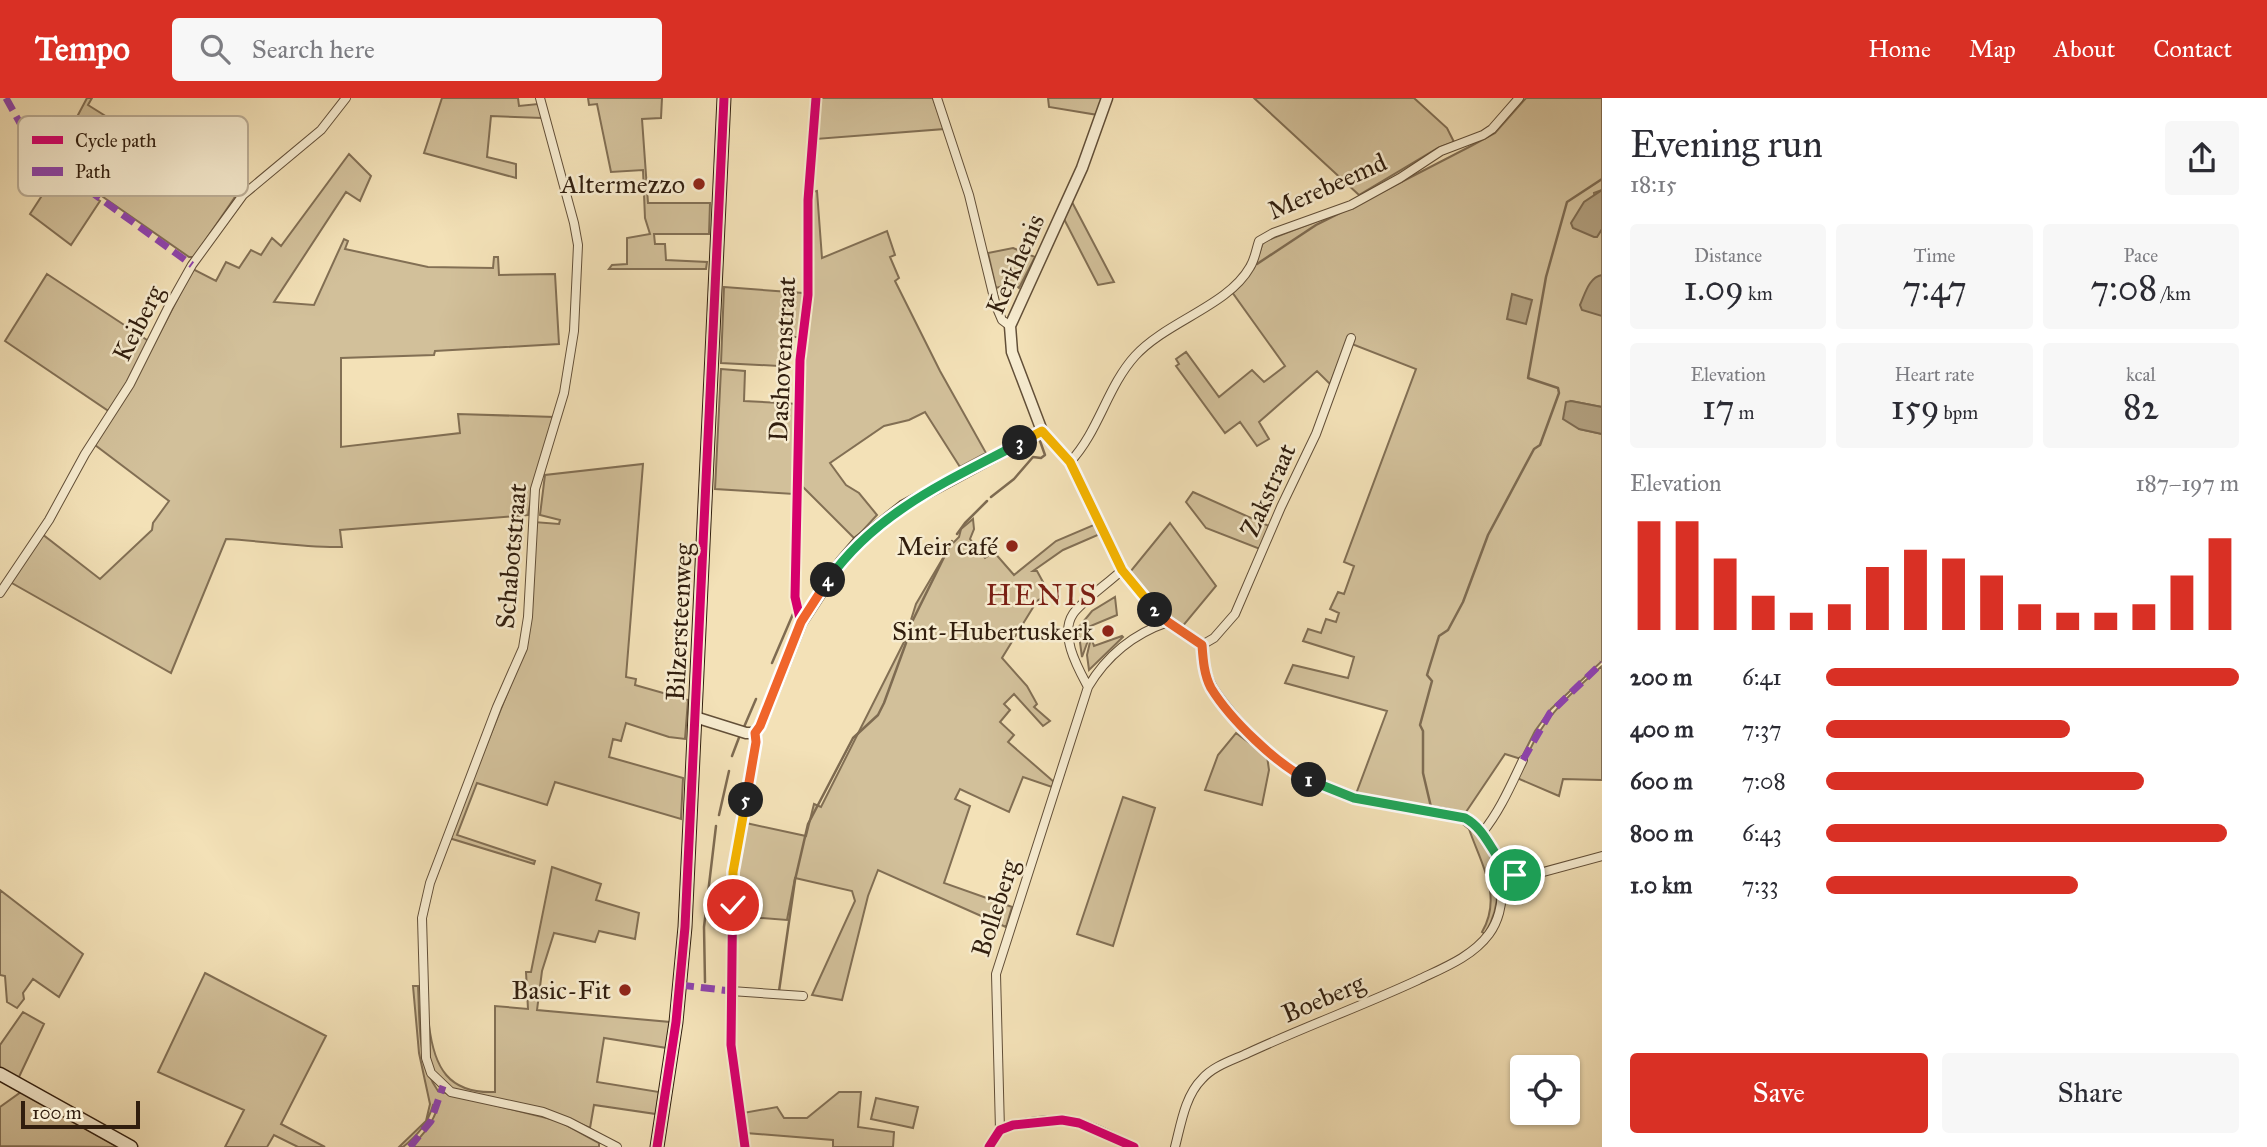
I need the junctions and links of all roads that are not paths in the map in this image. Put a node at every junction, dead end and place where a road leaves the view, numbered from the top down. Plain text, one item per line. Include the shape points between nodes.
1 (345, 98) edge
2 (540, 98) edge
3 (724, 98) edge
4 (816, 98) edge
5 (937, 98) edge
6 (1107, 98) edge
7 (1519, 98) edge
8 (248, 191) edge
9 (242, 196) edge
10 (1010, 326) junction
11 (1351, 338) dead end
12 (1042, 431) junction
13 (1070, 462) junction
14 (1122, 570) junction
15 (0, 593) edge
16 (801, 622) junction
17 (1168, 622) junction
18 (1202, 645) junction
19 (1088, 687) junction
20 (695, 717) junction
21 (755, 733) junction
22 (1523, 760) dead end
23 (1482, 833) junction
24 (1496, 856) junction
25 (1602, 856) edge
26 (1525, 877) junction
27 (1501, 898) junction
28 (731, 991) junction
29 (803, 996) dead end
30 (0, 1074) edge
31 (1000, 1130) junction
32 (131, 1147) edge
33 (617, 1147) edge
34 (657, 1147) edge
35 (745, 1147) edge
36 (989, 1147) edge
37 (1134, 1147) edge
38 (1175, 1147) edge

1 - 8 street, Keiberg via 321,130
2 - 33 street, Schabotstraat via 578,246 574,331 566,384 535,489 523,648 430,883 422,918 426,1058 431,1073 451,1092 543,1112
3 - 20 main road, Bilzersteenweg
4 - 16 street, Dashovenstraat via 808,200 808,295 800,360 795,597
5 - 10 street via 969,195 996,306
6 - 10 street, Kerkhenis via 1082,168
7 - 13 street, Merebeemd via 1483,135 1441,151 1350,205 1259,241 1250,268 1225,294 1158,335 1133,358
9 - 15 street, Keiberg via 192,265 130,384
10 - 12 street, Kerkhenis via 1012,352
11 - 18 street, Zakstraat via 1316,434 1235,614
12 - 13 street, Kerkhenis
12 - 16 street via 880,522 841,562
13 - 14 street, Kerkhenis
14 - 17 street, Kerkhenis
14 - 19 street via 1076,610 1069,622 1071,647
16 - 21 street
17 - 18 street, Kerkhenis
17 - 19 street, Bolleberg via 1124,644
18 - 23 street, Boeberg via 1210,687 1258,741 1297,774 1354,798 1465,818
19 - 31 street, Bolleberg via 996,974
20 - 21 street
20 - 34 main road, Bilzersteenweg via 681,974
21 - 28 street via 733,872
22 - 23 street
23 - 24 street, Boeberg
24 - 26 street, Boeberg via 1507,870
24 - 27 street, Boeberg
25 - 26 street
26 - 27 street
27 - 38 street, Boeberg via 1489,934 1463,957 1203,1076 1189,1097
28 - 29 street
28 - 35 street via 731,1045
30 - 32 main road
31 - 36 street
31 - 37 street via 1062,1120

